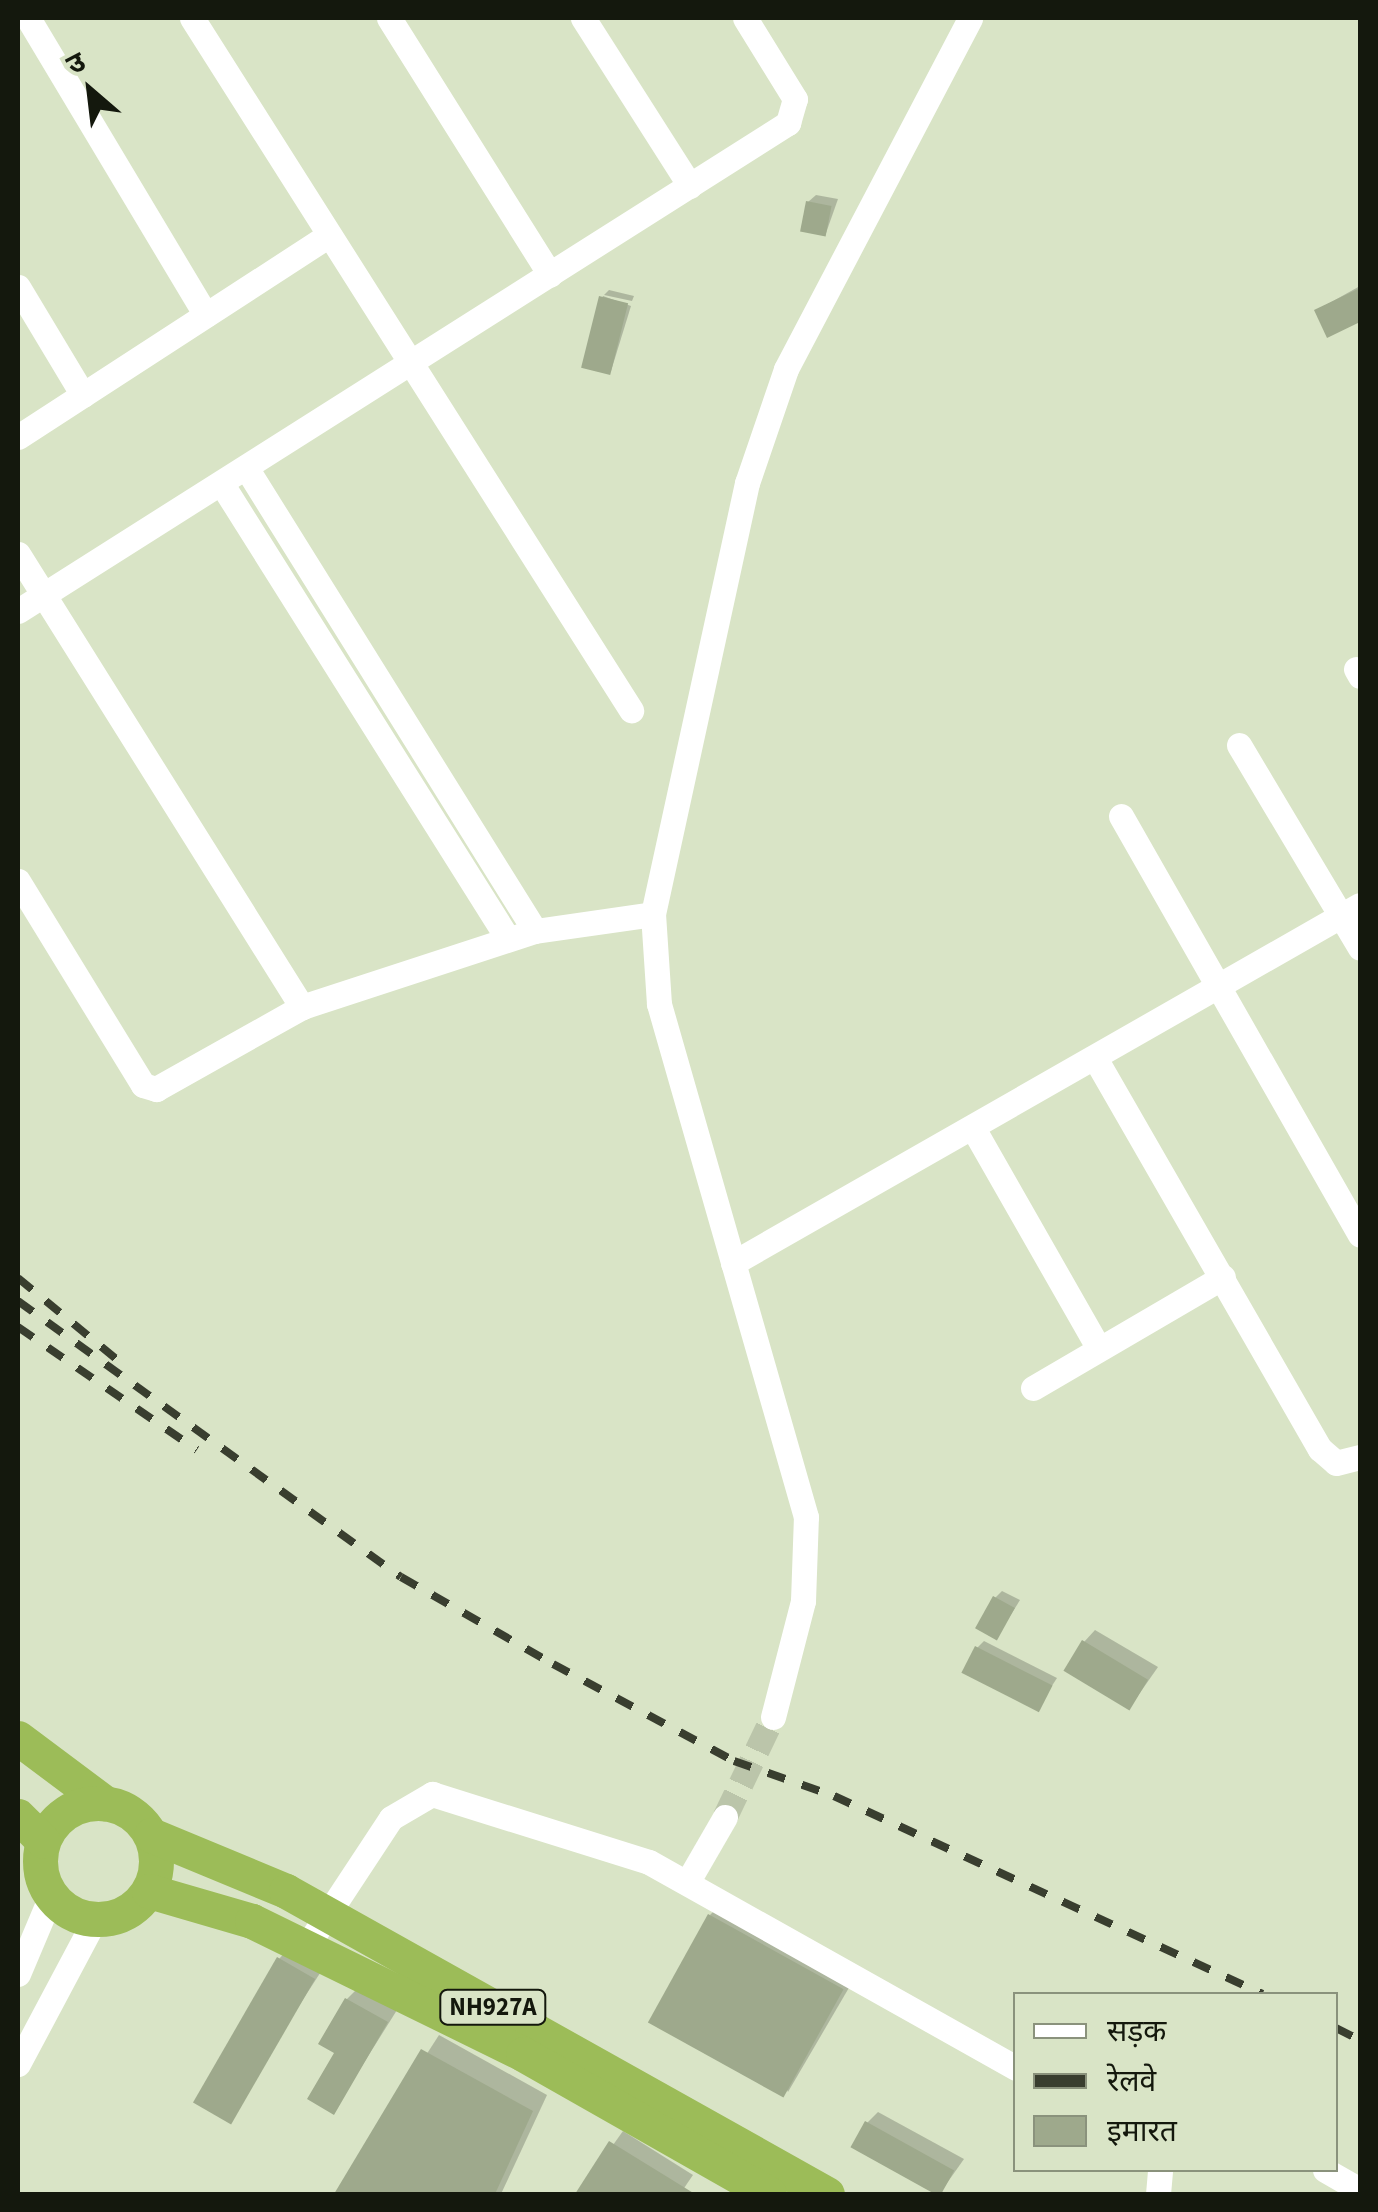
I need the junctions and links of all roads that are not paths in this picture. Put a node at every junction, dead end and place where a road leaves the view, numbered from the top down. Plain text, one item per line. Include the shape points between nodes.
1 (28, 18) edge
2 (192, 18) edge
3 (389, 18) edge
4 (582, 18) edge
5 (745, 18) edge
6 (970, 18) edge
7 (690, 186) junction
8 (327, 236) junction
9 (550, 275) junction
10 (18, 286) edge
11 (206, 315) junction
12 (409, 364) junction
13 (83, 395) junction
14 (18, 437) edge
15 (248, 469) junction
16 (222, 486) junction
17 (18, 554) edge
18 (43, 596) junction
19 (18, 611) edge
20 (631, 710) dead end
21 (1239, 745) dead end
22 (1121, 816) dead end
23 (18, 881) edge
24 (1351, 911) edge
25 (653, 914) junction
26 (536, 931) junction
27 (508, 940) junction
28 (1360, 948) edge
29 (1216, 988) junction
30 (302, 1006) junction
31 (1095, 1058) junction
32 (973, 1128) junction
33 (1360, 1235) edge
34 (733, 1263) junction
35 (1223, 1277) junction
36 (1099, 1349) junction
37 (1033, 1388) dead end
38 (1360, 1457) edge
39 (773, 1717) tunnel mouth
40 (18, 1738) edge
41 (105, 1803) junction
42 (18, 1816) edge
43 (724, 1817) tunnel mouth
44 (151, 1835) junction
45 (43, 1841) junction
46 (688, 1881) junction
47 (149, 1891) junction
48 (51, 1896) junction
49 (330, 1916) junction
50 (95, 1919) junction
51 (306, 1947) junction
52 (18, 1974) edge
53 (18, 2064) edge
54 (1013, 2066) edge
55 (1328, 2172) edge
56 (1360, 2190) edge
57 (769, 2194) edge
58 (827, 2194) edge

1 - 11 street
2 - 8 street
3 - 9 street
4 - 7 street
5 - 7 street via 796,109
6 - 25 street via 786,369 746,483
7 - 9 street
8 - 11 street
8 - 12 street
9 - 12 street
10 - 13 street
11 - 13 street
12 - 15 street
12 - 20 street
13 - 14 street
15 - 16 street
15 - 26 street
16 - 18 street
16 - 27 street
17 - 18 street
18 - 19 street
18 - 30 street
21 - 24 street
22 - 29 street
23 - 30 street via 142,1085 169,1088
24 - 28 street
24 - 29 street
25 - 26 street
25 - 34 street via 659,1004
26 - 27 street
27 - 30 street
29 - 31 street
29 - 33 street
31 - 32 street
31 - 35 street
32 - 34 street
32 - 36 street
34 - 39 street via 806,1517 803,1601
35 - 36 street
35 - 38 street via 1320,1449 1336,1463
36 - 37 street
40 - 41 highway, NH927A
41 - 44 highway, NH927A
41 - 45 highway via 68,1812
42 - 45 highway
43 - 46 street
44 - 47 highway
44 - 49 highway, NH927A via 229,1862
45 - 48 highway
46 - 49 street via 432,1794 390,1818
46 - 54 street
47 - 50 highway via 120,1916
47 - 51 highway, NH927A
48 - 50 highway
48 - 52 street
49 - 51 street
49 - 58 highway, NH927A
50 - 53 street
51 - 57 highway, NH927A via 523,2054
55 - 56 street

